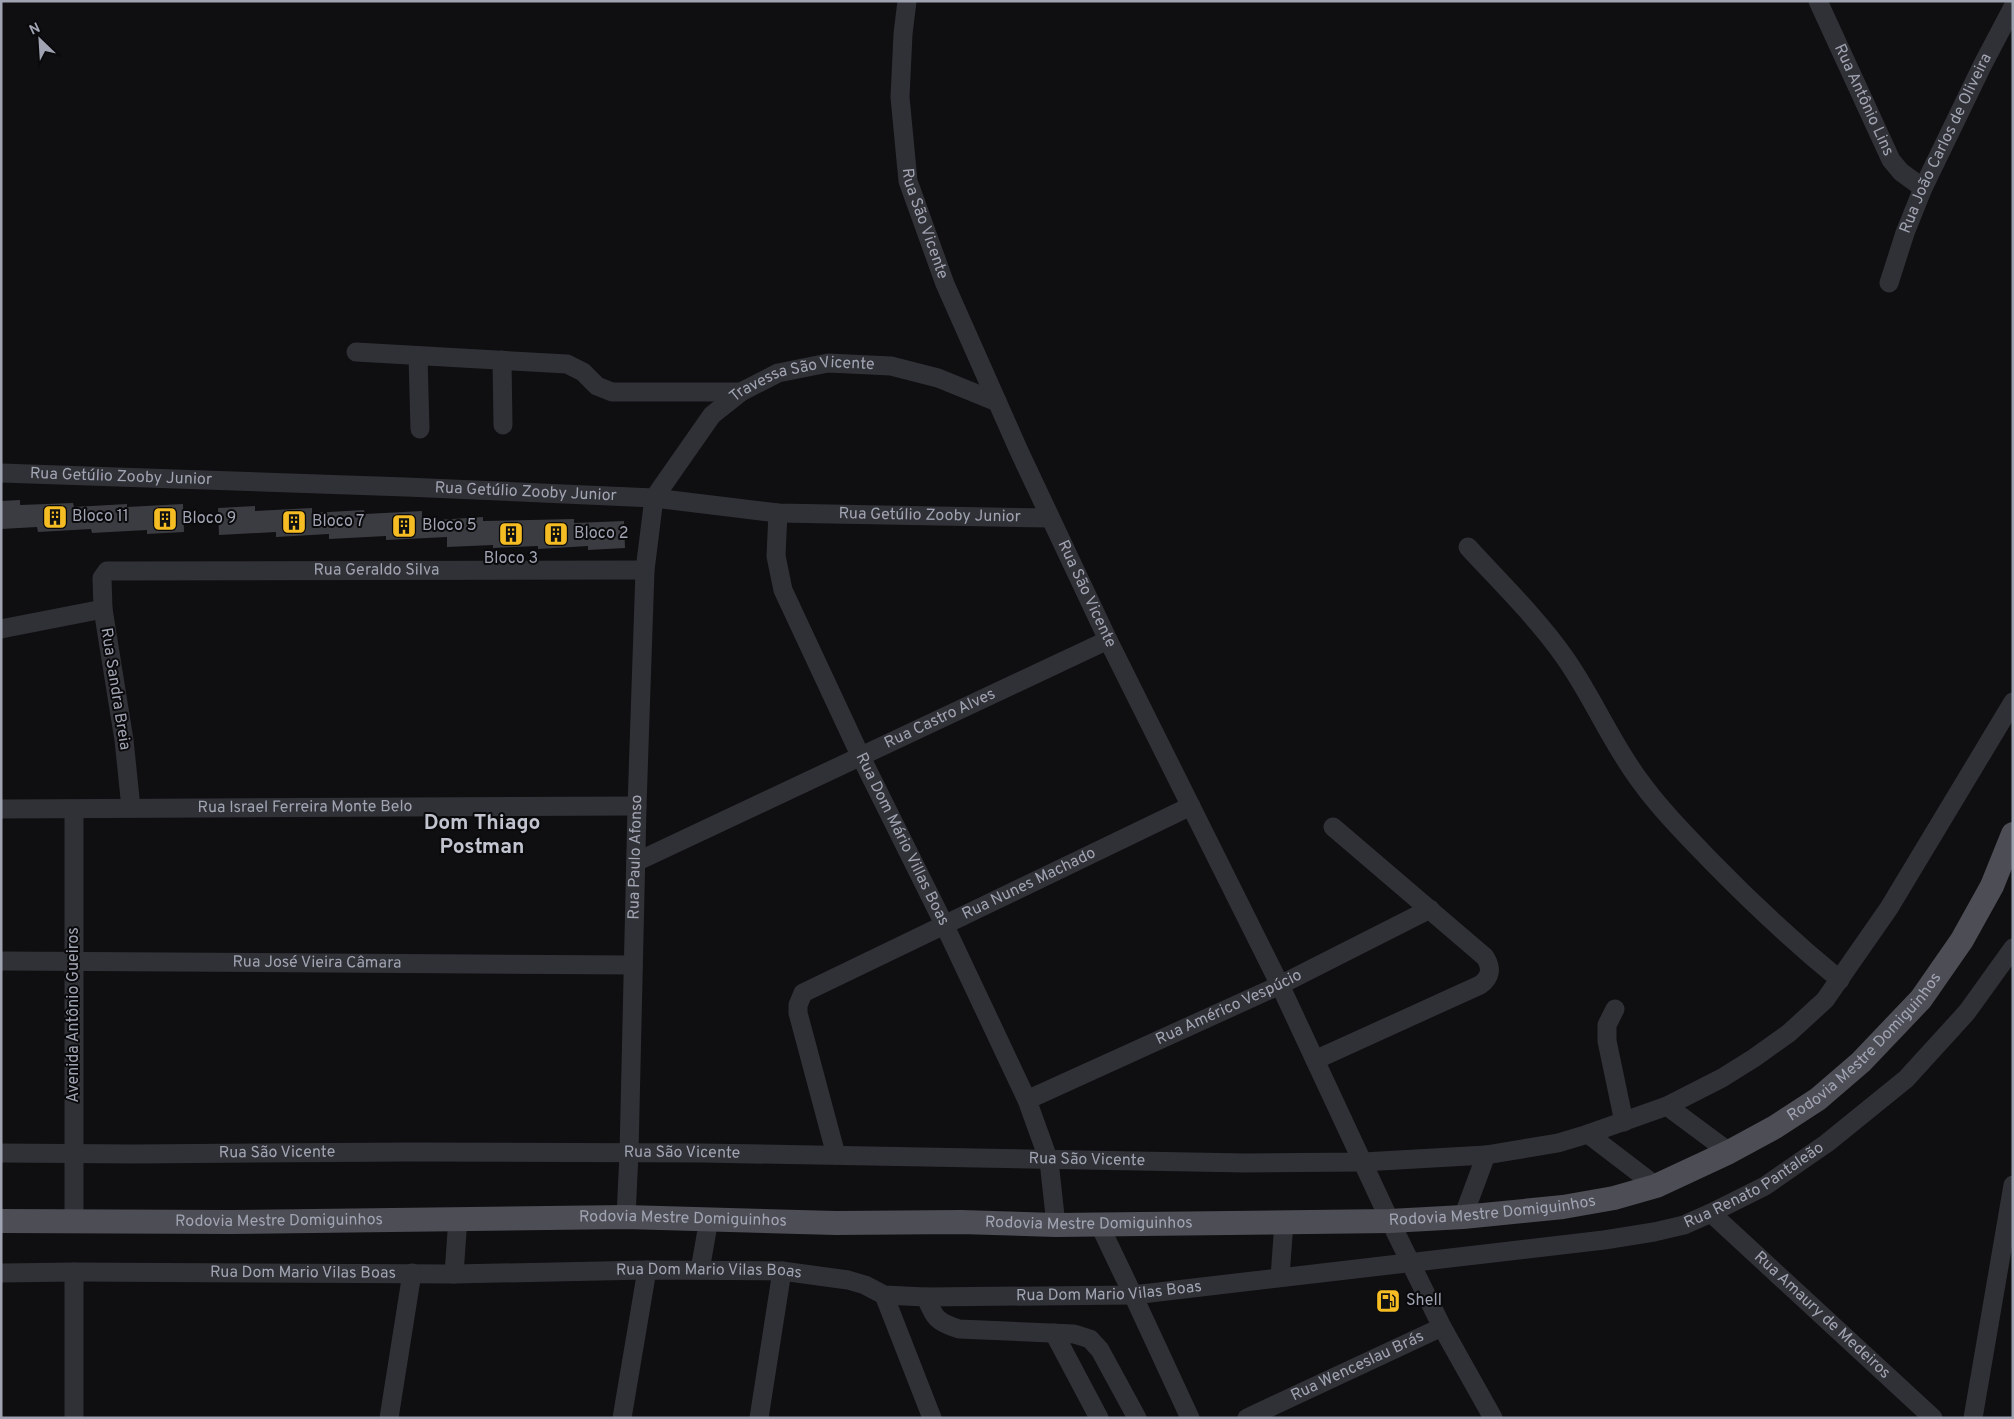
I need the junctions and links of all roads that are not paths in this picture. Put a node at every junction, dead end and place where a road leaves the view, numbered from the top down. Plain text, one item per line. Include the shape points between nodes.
1 (907, 1) edge
2 (1818, 1) edge
3 (2013, 7) edge
4 (1924, 188) junction
5 (1889, 283) dead end
6 (356, 352) dead end
7 (418, 356) junction
8 (502, 360) junction
9 (741, 392) junction
10 (997, 402) junction
11 (503, 425) dead end
12 (420, 429) dead end
13 (1, 473) edge
14 (654, 498) junction
15 (778, 513) junction
16 (1049, 518) junction
17 (1468, 547) dead end
18 (646, 570) junction
19 (107, 572) joint
20 (103, 609) junction
21 (1, 629) edge
22 (1108, 640) junction
23 (2013, 702) edge
24 (860, 755) junction
25 (637, 806) junction
26 (1191, 806) junction
27 (131, 808) junction
28 (1, 809) edge
29 (74, 809) junction
30 (1333, 827) dead end
31 (2013, 834) edge
32 (636, 862) junction
33 (1430, 910) junction
34 (944, 924) junction
35 (2013, 948) edge
36 (1, 961) edge
37 (74, 962) junction
38 (634, 965) junction
39 (1840, 980) junction
40 (1280, 985) junction
41 (1615, 1009) dead end
42 (1315, 1060) junction
43 (1027, 1100) junction
44 (1667, 1106) junction
45 (1624, 1122) junction
46 (1588, 1134) junction
47 (1730, 1152) junction
48 (1, 1153) edge
49 (74, 1153) junction
50 (629, 1153) junction
51 (1486, 1155) junction
52 (836, 1156) junction
53 (1049, 1161) junction
54 (1363, 1162) junction
55 (2013, 1185) edge
56 (1656, 1186) junction
57 (1712, 1213) junction
58 (626, 1217) junction
59 (1463, 1217) junction
60 (458, 1218) junction
61 (709, 1219) junction
62 (74, 1220) junction
63 (1, 1221) edge
64 (1390, 1221) junction
65 (1284, 1222) junction
66 (1098, 1224) junction
67 (1056, 1225) junction
68 (1411, 1264) junction
69 (648, 1270) junction
70 (700, 1270) junction
71 (782, 1271) junction
72 (74, 1272) junction
73 (1, 1273) edge
74 (412, 1273) junction
75 (454, 1274) junction
76 (1280, 1277) junction
77 (884, 1295) junction
78 (1133, 1295) junction
79 (926, 1297) junction
80 (1442, 1327) junction
81 (1054, 1332) junction
82 (74, 1418) edge
83 (389, 1418) edge
84 (622, 1418) edge
85 (758, 1418) edge
86 (932, 1418) edge
87 (1100, 1418) edge
88 (1137, 1418) edge
89 (1190, 1418) edge
90 (1247, 1418) edge
91 (1493, 1418) edge
92 (1933, 1418) edge
93 (1973, 1418) edge

1 - 10 street, Rua São Vicente via 900,97 908,181 945,284
2 - 4 street, Rua Antônio Lins via 1891,160 1901,172
3 - 4 street, Rua João Carlos de Oliveira
4 - 5 street, Rua João Carlos de Oliveira
6 - 7 street
7 - 8 street
7 - 12 street
8 - 9 street via 567,364 597,386 612,392
8 - 11 street
9 - 10 street, Travessa São Vicente via 778,372 828,362 890,366 938,378
9 - 14 street, Travessa São Vicente via 712,415
10 - 16 street, Rua São Vicente
13 - 14 street, Rua Getúlio Zooby Junior
14 - 15 street, Rua Getúlio Zooby Junior
14 - 18 street, Rua Paulo Afonso
15 - 16 street, Rua Getúlio Zooby Junior
15 - 24 street, Rua Dom Mário Villas Boas via 776,556 783,590
16 - 22 street, Rua São Vicente
17 - 39 street via 1563,654 1620,751 1655,800 1748,900
18 - 19 street, Rua Geraldo Silva
18 - 25 street, Rua Paulo Afonso
19 - 20 street, Rua Sandra Breia via 102,578
20 - 21 street
20 - 27 street, Rua Sandra Breia via 124,740
22 - 24 street, Rua Castro Alves
22 - 26 street, Rua São Vicente
23 - 39 street via 1889,908
24 - 32 street, Rua Castro Alves
24 - 34 street, Rua Dom Mário Villas Boas
25 - 27 street, Rua Israel Ferreira Monte Belo
25 - 32 street, Rua Paulo Afonso
26 - 34 street, Rua Nunes Machado
26 - 40 street, Rua São Vicente
27 - 29 street, Rua Israel Ferreira Monte Belo
28 - 29 street, Rua Israel Ferreira Monte Belo
29 - 37 street, Avenida Antônio Gueiros
30 - 33 street
31 - 47 main road, Rodovia Mestre Domiguinhos via 1992,886 1962,940 1921,999 1860,1062 1818,1099
32 - 38 street, Rua Paulo Afonso
33 - 40 street, Rua Américo Vespúcio
33 - 42 street via 1485,957 1490,968 1486,980
34 - 43 street, Rua Dom Mário Villas Boas
34 - 52 street, Rua Nunes Machado via 803,993 800,999 798,1013
35 - 57 street, Rua Renato Pantaleão via 1967,1012 1906,1080 1827,1143 1764,1186
36 - 37 street, Rua José Vieira Câmara
37 - 38 street, Rua José Vieira Câmara
37 - 49 street, Avenida Antônio Gueiros
38 - 50 street, Rua Paulo Afonso
39 - 44 street via 1825,1000 1782,1038 1722,1078
40 - 42 street, Rua São Vicente
40 - 43 street, Rua Américo Vespúcio
41 - 45 street via 1607,1024 1607,1041
42 - 54 street, Rua São Vicente
43 - 53 street, Rua Dom Mário Villas Boas
44 - 45 street
44 - 47 street
45 - 46 street
46 - 51 street via 1528,1149
46 - 56 street
47 - 56 main road, Rodovia Mestre Domiguinhos
48 - 49 street, Rua São Vicente
49 - 50 street, Rua São Vicente
49 - 62 street, Avenida Antônio Gueiros
50 - 52 street, Rua São Vicente
50 - 58 street, Rua Paulo Afonso
51 - 54 street
51 - 59 street
52 - 53 street, Rua São Vicente
53 - 54 street, Rua São Vicente
53 - 67 street, Rua Dom Mário Villas Boas
54 - 64 street, Rua São Vicente
55 - 93 street
56 - 59 main road, Rodovia Mestre Domiguinhos via 1563,1207
57 - 68 street, Rua Renato Pantaleão via 1684,1225 1638,1235
57 - 92 street, Rua Amaury de Medeiros
58 - 60 main road, Rodovia Mestre Domiguinhos
58 - 61 main road, Rodovia Mestre Domiguinhos
59 - 64 main road, Rodovia Mestre Domiguinhos
60 - 62 main road, Rodovia Mestre Domiguinhos via 230,1222
60 - 75 street
61 - 67 main road, Rodovia Mestre Domiguinhos
61 - 70 street
62 - 63 main road, Rodovia Mestre Domiguinhos
64 - 65 main road, Rodovia Mestre Domiguinhos
64 - 68 street, Rua São Vicente
65 - 66 main road, Rodovia Mestre Domiguinhos
65 - 76 street
66 - 67 main road, Rodovia Mestre Domiguinhos
66 - 78 street
68 - 76 street, Rua Dom Mario Vilas Boas
68 - 80 street, Rua São Vicente
69 - 70 street, Rua Dom Mario Vilas Boas
69 - 75 street, Rua Dom Mario Vilas Boas
69 - 84 street
70 - 71 street, Rua Dom Mario Vilas Boas
71 - 77 street, Rua Dom Mario Vilas Boas via 848,1280
71 - 85 street
72 - 73 street, Rua Dom Mario Vilas Boas
72 - 74 street, Rua Dom Mario Vilas Boas
72 - 82 street
74 - 75 street, Rua Dom Mario Vilas Boas
74 - 83 street
76 - 78 street, Rua Dom Mario Vilas Boas
77 - 79 street, Rua Dom Mario Vilas Boas
77 - 86 street
78 - 79 street, Rua Dom Mario Vilas Boas
78 - 89 street
79 - 81 street via 932,1312 943,1324 959,1328
80 - 90 street, Rua Wenceslau Brás
80 - 91 street, Rua São Vicente
81 - 87 street
81 - 88 street via 1090,1339 1100,1350

